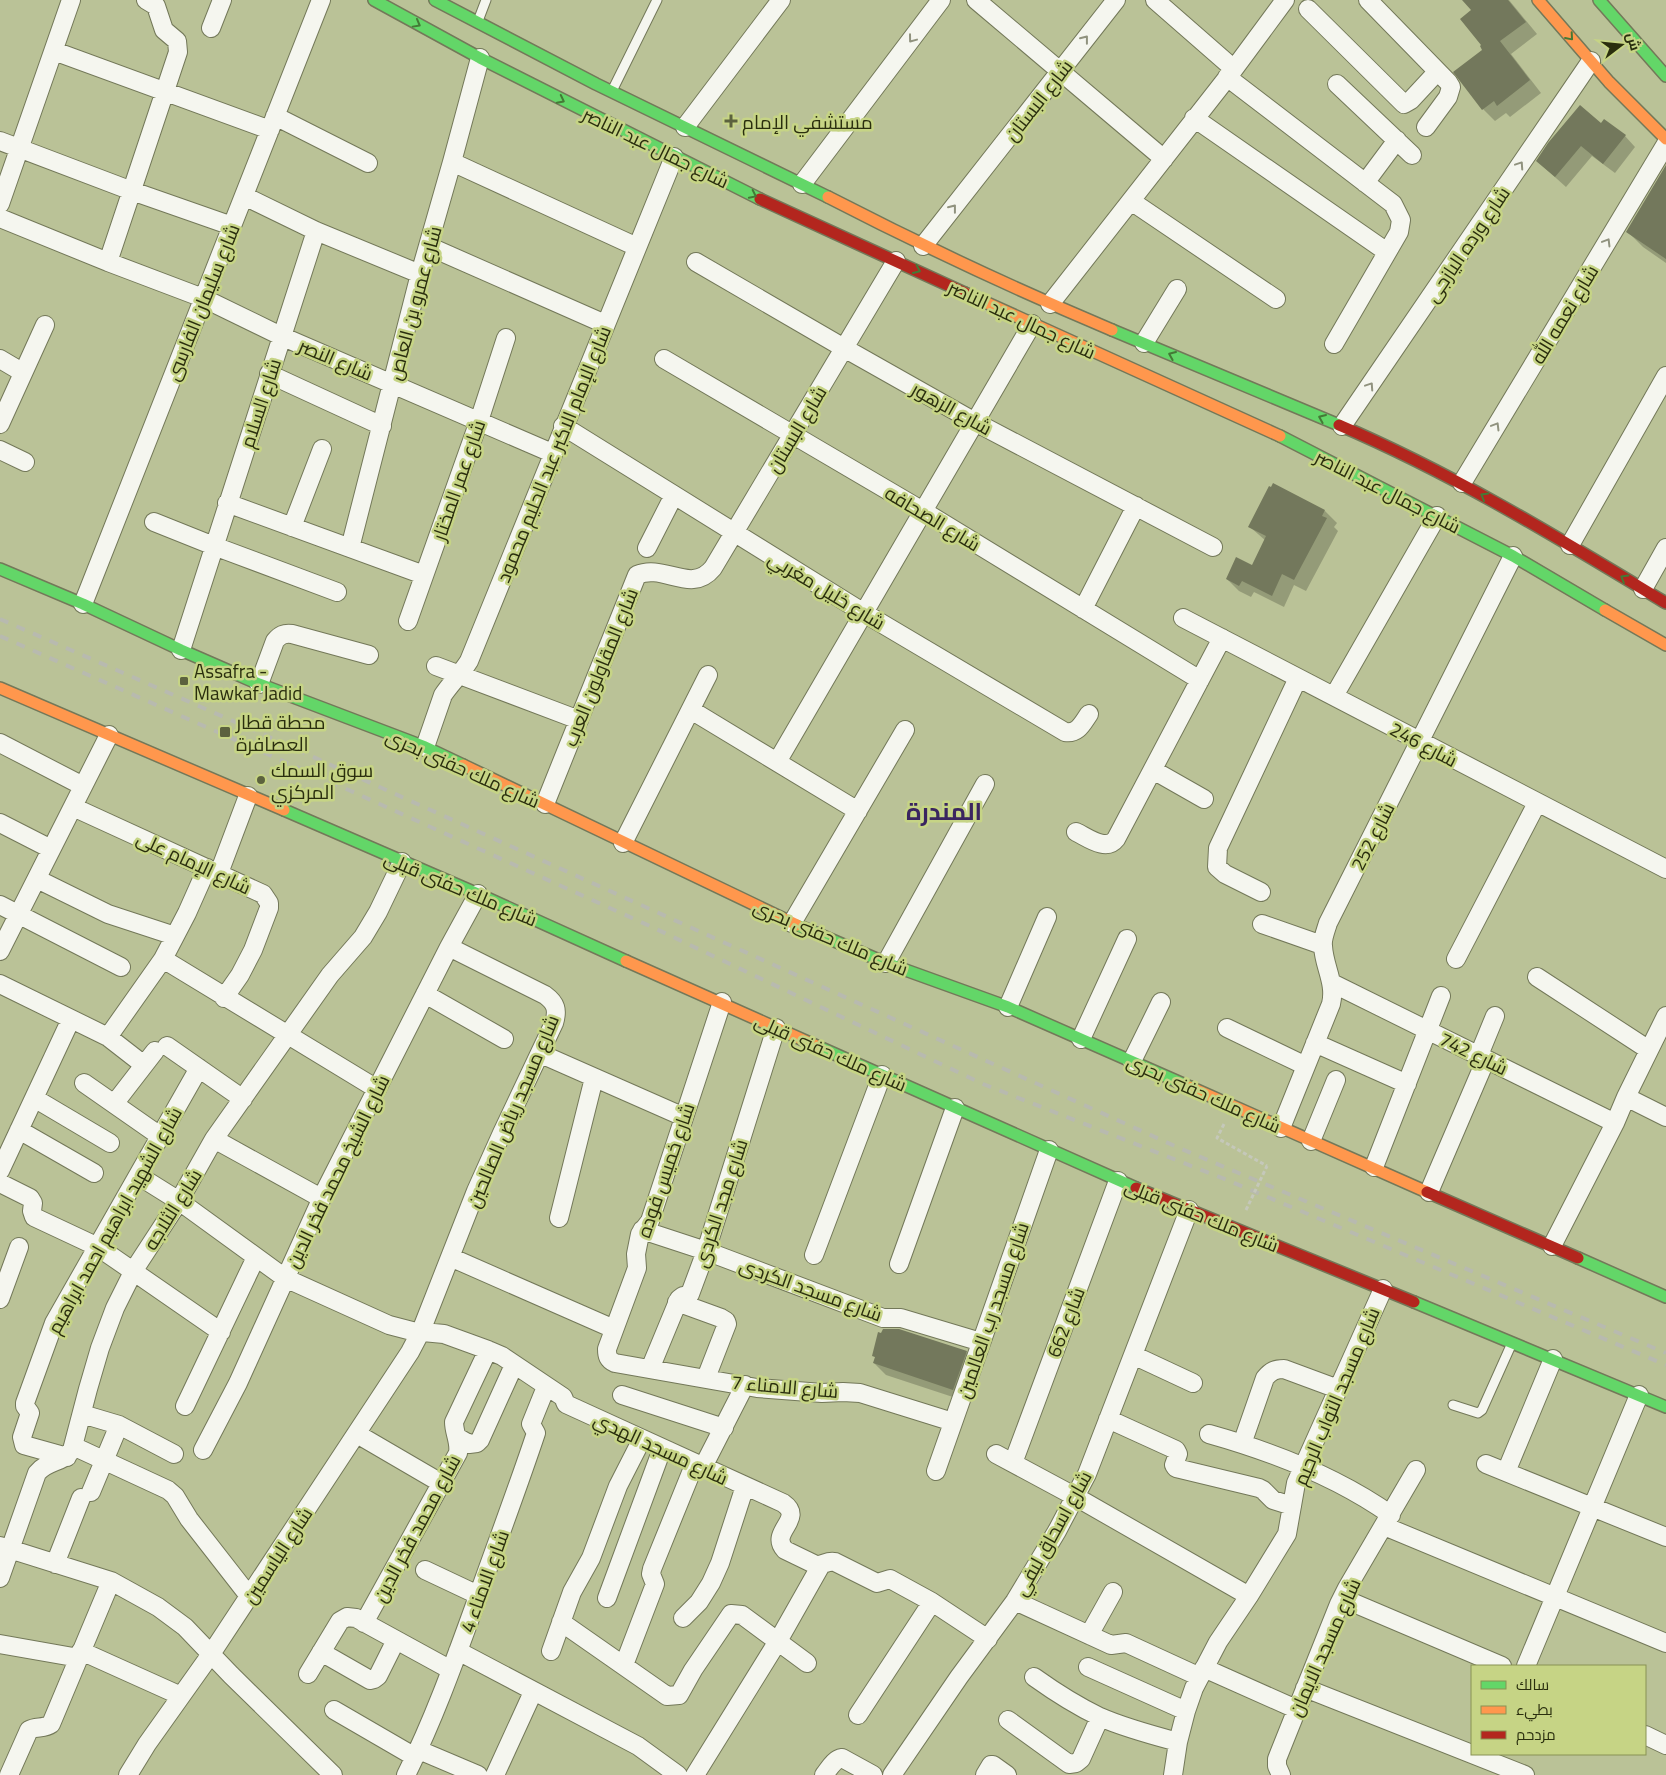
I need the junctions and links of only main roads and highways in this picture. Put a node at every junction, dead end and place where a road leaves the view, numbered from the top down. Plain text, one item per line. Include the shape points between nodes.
1 (374, 0) edge
2 (435, 0) edge
3 (1538, 0) edge
4 (1599, 0) edge
5 (1666, 76) edge
6 (596, 84) junction
7 (583, 111) junction
8 (1666, 138) edge
9 (0, 570) edge
10 (1666, 603) edge
11 (1665, 642) edge
12 (0, 688) edge
13 (1666, 1296) edge
14 (1666, 1407) edge

1 -> 7 main road, شارع جمال عبد الناصر
2 - 6 main road, شارع جمال عبد الناصر
3 -> 8 main road via 1628,103
4 - 5 main road
6 - 7 main road
10 -> 6 main road, شارع جمال عبد الناصر via 1462,483 1342,426 1050,304 922,246
7 -> 11 main road, شارع جمال عبد الناصر via 762,200 1261,426 1513,556
9 - 13 main road, شارع ملك حفنى بحرى via 260,684 425,747 792,923 886,963 1008,1007
12 - 14 main road, شارع ملك حفنى قبلى via 478,894 1118,1182

